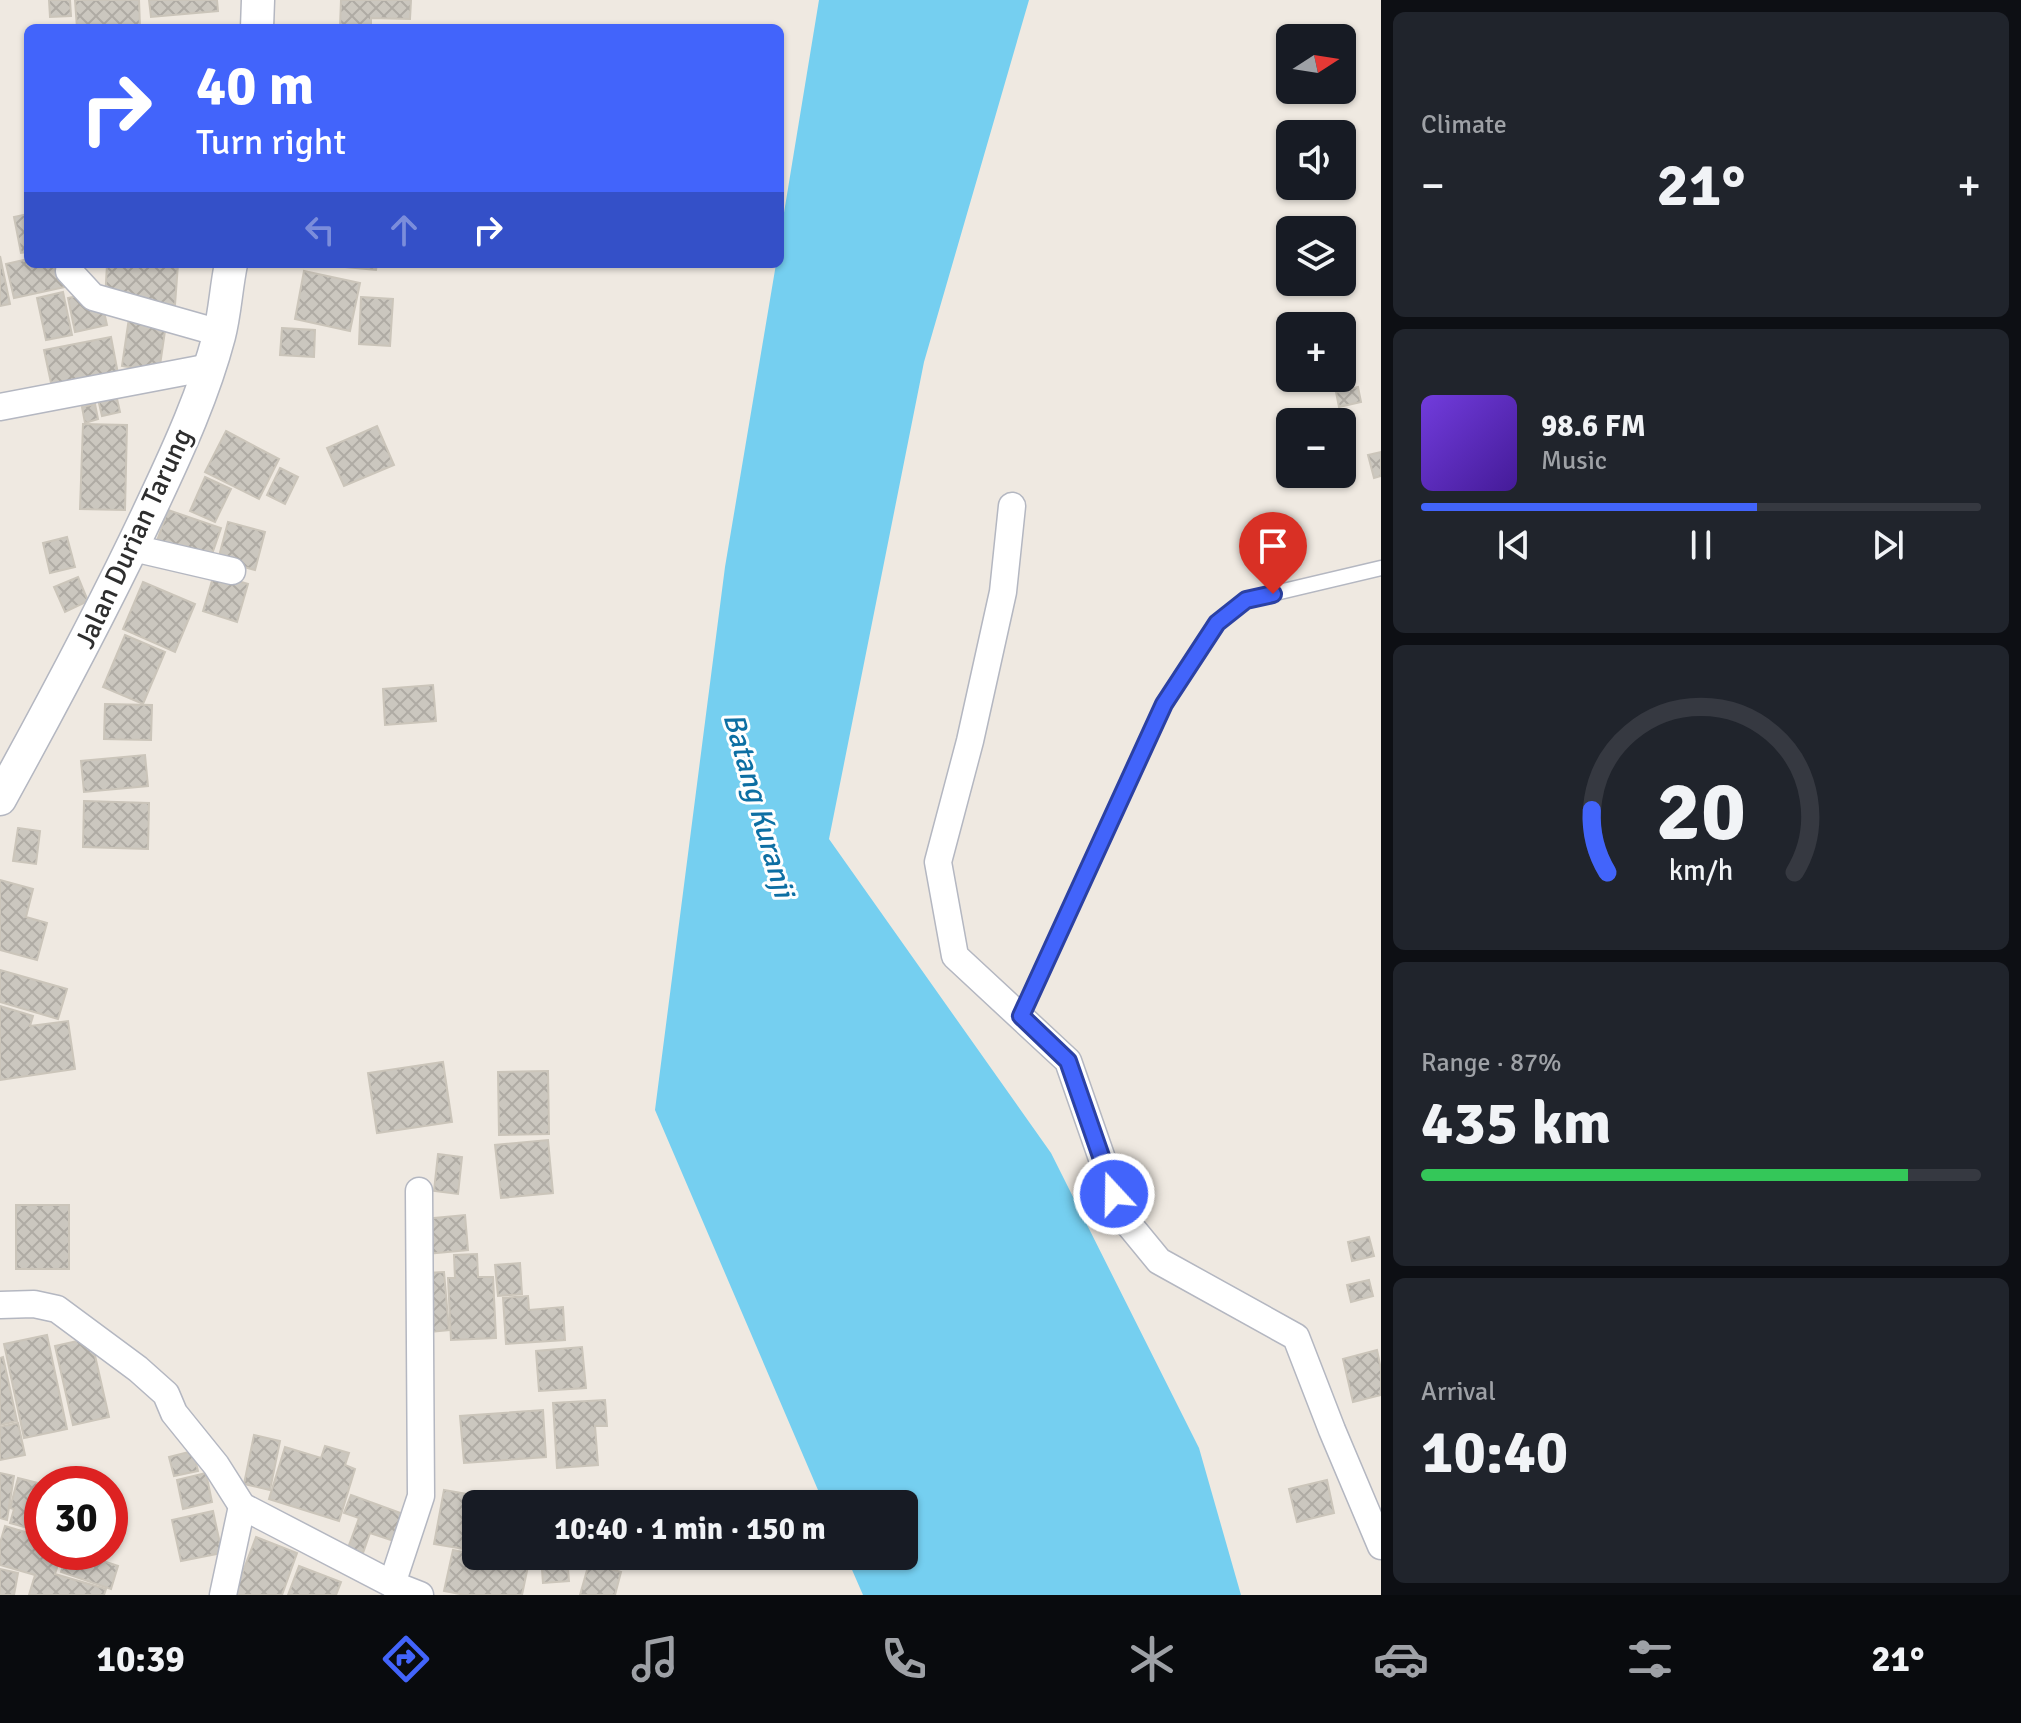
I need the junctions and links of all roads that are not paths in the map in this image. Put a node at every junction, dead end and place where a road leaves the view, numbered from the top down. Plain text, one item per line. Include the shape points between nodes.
1 (258, 0) edge
2 (257, 24) edge
3 (230, 268) edge
4 (69, 271) dead end
5 (220, 333) junction
6 (210, 367) junction
7 (0, 407) edge
8 (1012, 506) dead end
9 (133, 548) junction
10 (1381, 568) edge
11 (232, 571) dead end
12 (0, 799) edge
13 (1021, 1016) junction
14 (419, 1191) dead end
15 (0, 1305) edge
16 (242, 1506) junction
17 (1381, 1546) edge
18 (392, 1584) junction
19 (223, 1595) edge
20 (420, 1595) edge

1 - 2 street
3 - 5 street, Jalan Durian Tarung
4 - 5 street via 93,297
5 - 6 street, Jalan Durian Tarung
6 - 7 street
6 - 9 street, Jalan Durian Tarung
8 - 13 street via 1003,592 938,862 955,956
9 - 11 street
9 - 12 street, Jalan Durian Tarung
10 - 13 lane via 1246,600 1217,623 1164,704
13 - 17 street via 1068,1061 1122,1216 1159,1261 1296,1337
14 - 18 street via 421,1496
15 - 16 street via 57,1309 138,1369 166,1394 174,1413
16 - 18 street
16 - 19 street
18 - 20 street

